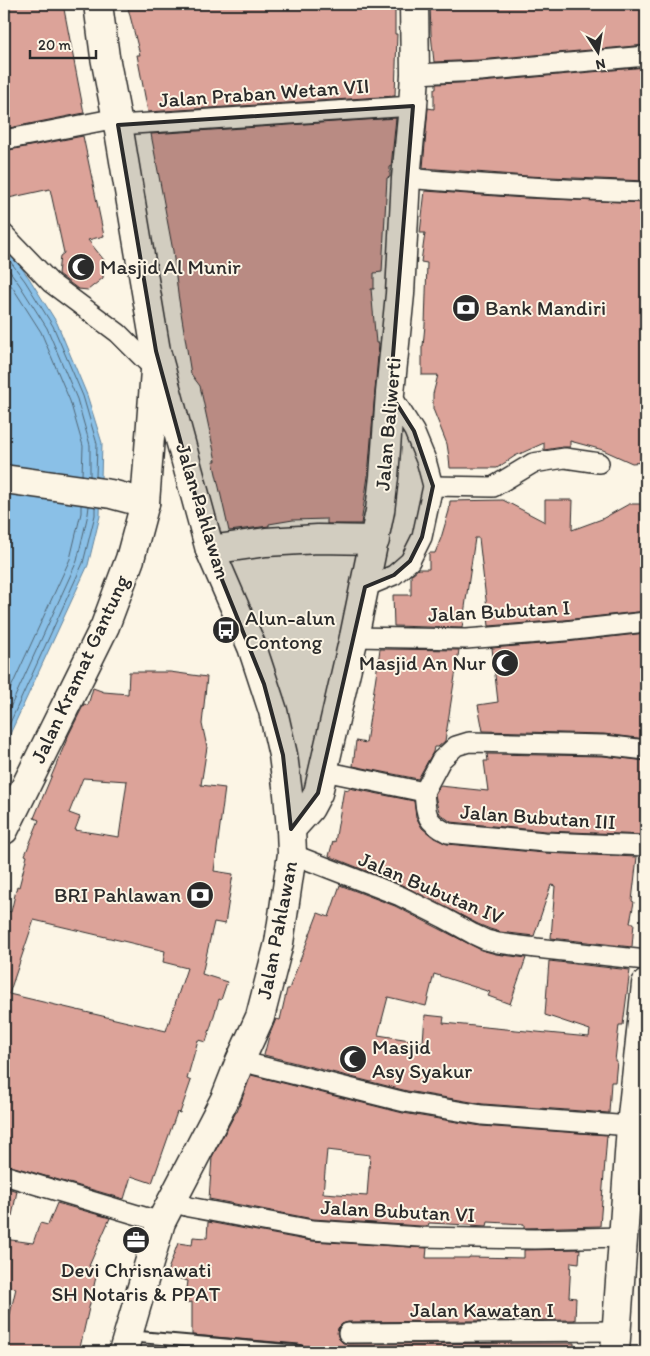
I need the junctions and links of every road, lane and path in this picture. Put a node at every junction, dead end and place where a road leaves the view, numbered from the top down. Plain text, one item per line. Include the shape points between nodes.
1 (98, 4) edge
2 (414, 4) edge
3 (646, 56) edge
4 (414, 74) junction
5 (413, 106) junction
6 (118, 121) junction
7 (4, 140) edge
8 (406, 178) junction
9 (646, 192) edge
10 (4, 234) edge
11 (156, 360) junction
12 (390, 392) junction
13 (600, 463) dead end
14 (4, 479) edge
15 (433, 486) junction
16 (145, 503) junction
17 (375, 540) junction
18 (210, 550) junction
19 (365, 587) junction
20 (646, 622) edge
21 (354, 637) junction
22 (646, 750) edge
23 (324, 771) junction
24 (424, 792) junction
25 (4, 830) edge
26 (291, 842) junction
27 (646, 846) edge
28 (646, 960) edge
29 (646, 984) edge
30 (645, 1010) edge
31 (240, 1061) junction
32 (631, 1126) junction
33 (4, 1176) edge
34 (167, 1212) junction
35 (624, 1237) junction
36 (348, 1333) dead end
37 (616, 1341) edge
38 (125, 1344) edge
39 (302, 1352) edge

1 - 6 main road
2 - 4 main road, Jalan Baliwerti
3 - 4 street
4 - 5 main road, Jalan Baliwerti
5 - 6 street, Jalan Praban Wetan VII
5 - 8 main road, Jalan Baliwerti
6 - 7 street, Jalan Praban Wetan VII
6 - 11 main road
8 - 9 street
8 - 12 main road, Jalan Baliwerti via 400,294
10 - 11 street via 51,283
11 - 16 main road, Jalan Kramat Gantung
11 - 18 main road, Jalan Pahlawan
12 - 15 street via 414,431
12 - 17 main road, Jalan Baliwerti via 384,477
13 - 15 street via 565,458 534,463 493,487
14 - 16 main road via 111,494
15 - 19 street via 422,537 410,561 394,575
16 - 25 main road, Jalan Kramat Gantung via 130,559 105,626
17 - 18 main road via 266,542
17 - 19 main road, Jalan Baliwerti
18 - 26 main road, Jalan Pahlawan via 252,647 273,711 283,755
19 - 21 main road, Jalan Baliwerti
20 - 21 street, Jalan Bubutan I via 466,639
21 - 23 main road, Jalan Baliwerti
22 - 24 street via 604,745 469,742 456,746 441,760
23 - 24 street
23 - 26 main road, Jalan Baliwerti via 318,793
24 - 27 street, Jalan Bubutan III via 426,813 434,826 448,833 545,842
26 - 28 street, Jalan Bubutan IV via 486,940
26 - 31 main road, Jalan Pahlawan via 279,943 260,1017
29 - 30 main road
30 - 32 main road
31 - 32 street via 405,1102 482,1115
31 - 34 main road, Jalan Pahlawan via 225,1098
32 - 35 main road
33 - 34 street, Jalan Bubutan VI
34 - 35 street, Jalan Bubutan VI via 189,1207 312,1230 430,1237
34 - 38 main road, Jalan Pahlawan
35 - 37 main road
36 - 37 street, Jalan Kawatan I
38 - 39 lane

